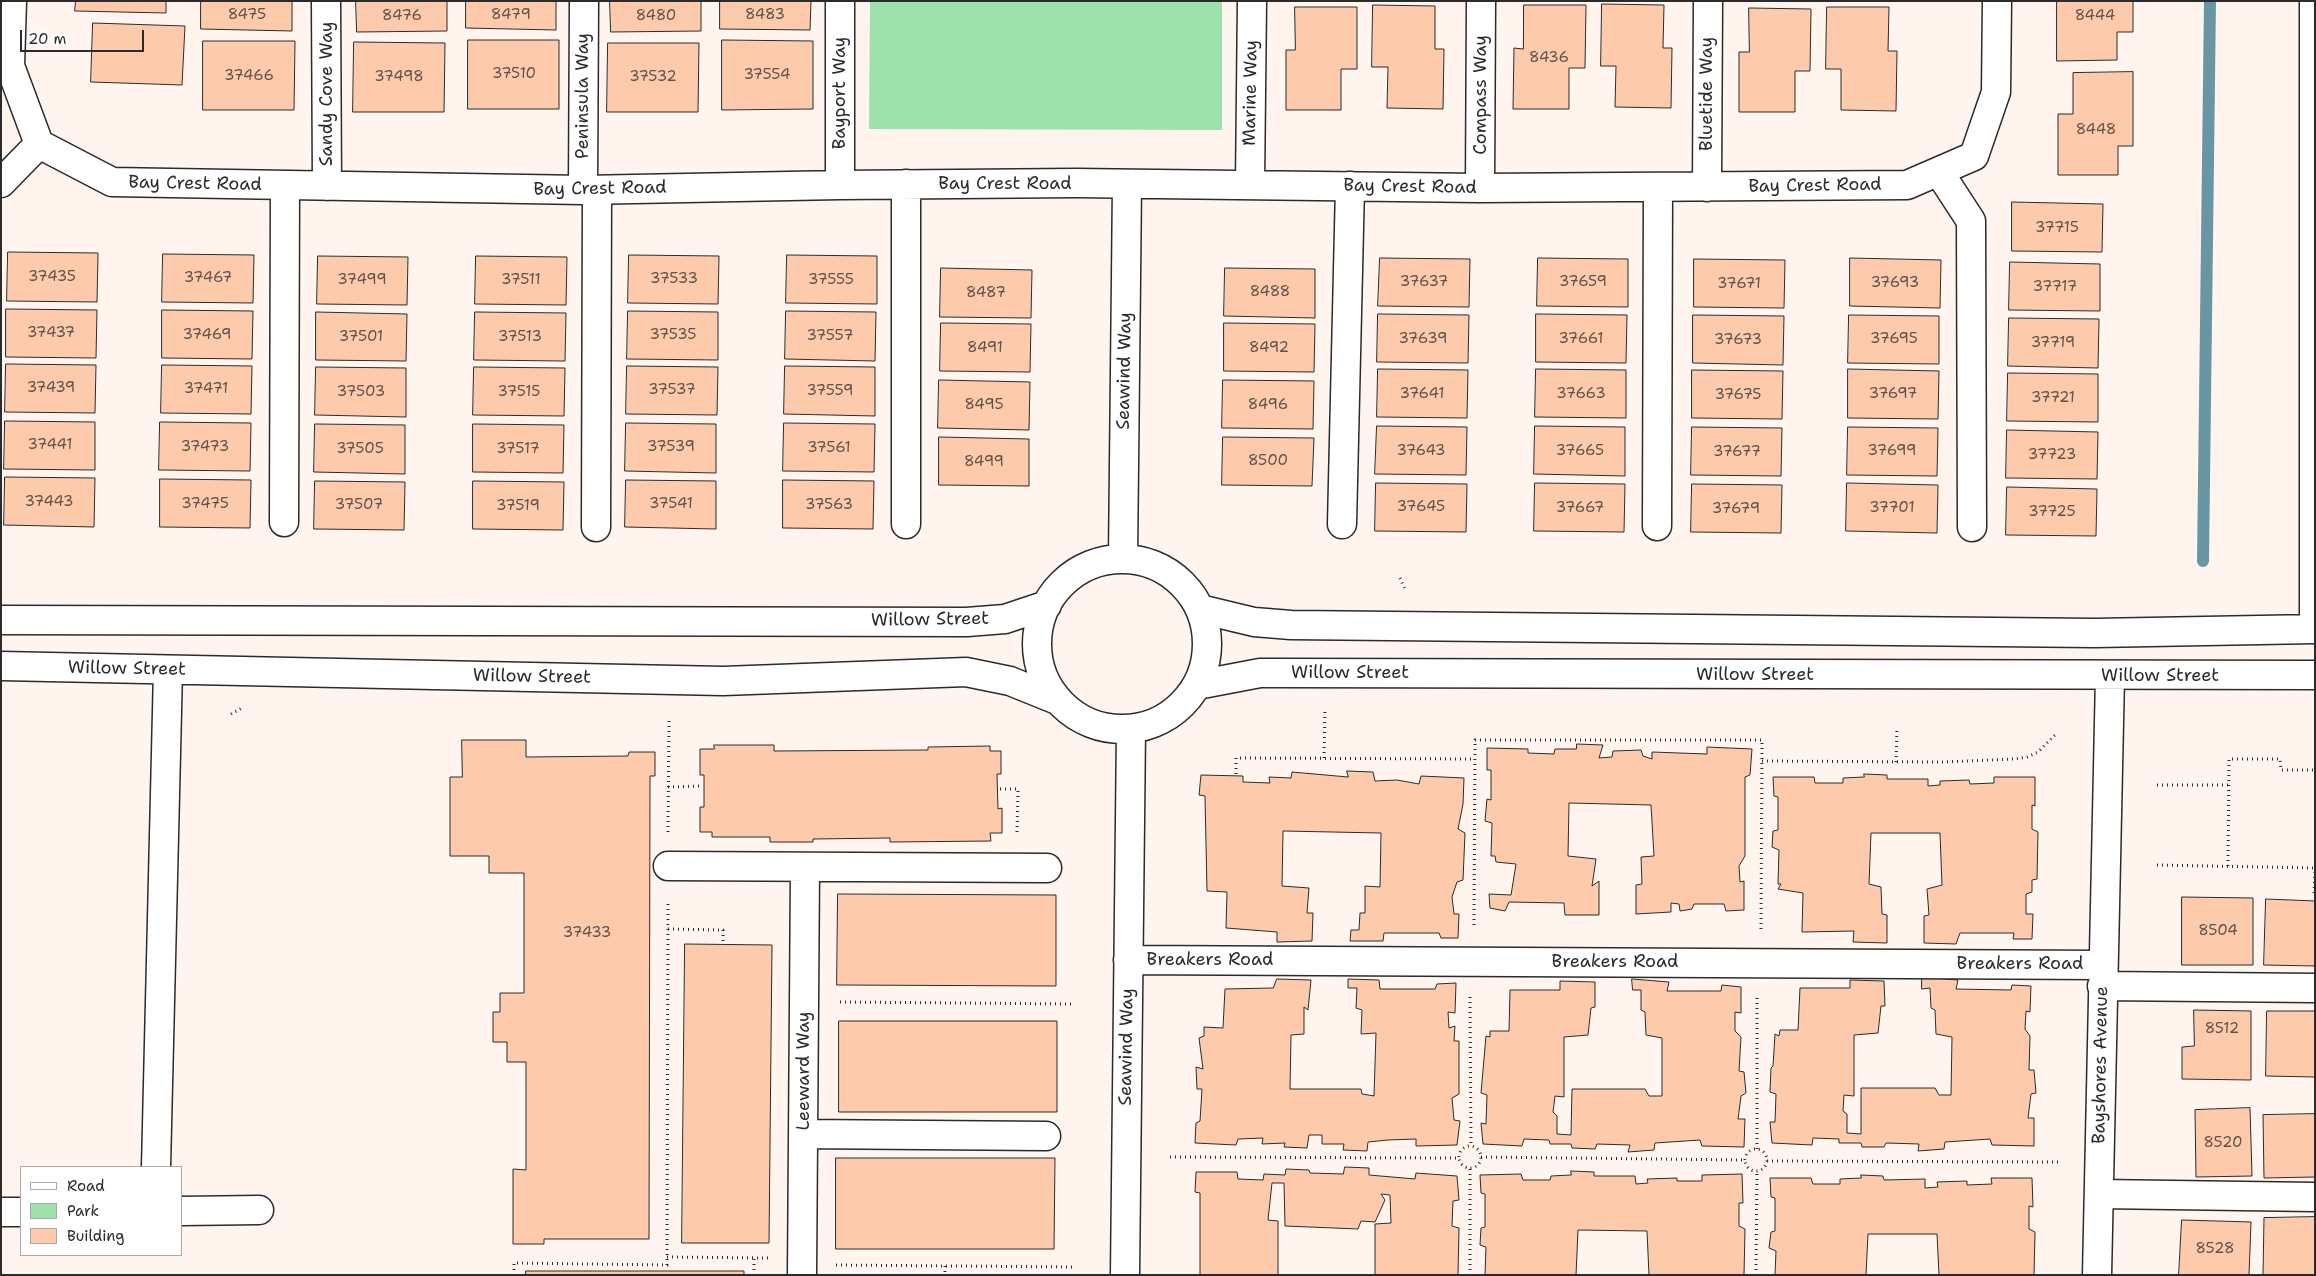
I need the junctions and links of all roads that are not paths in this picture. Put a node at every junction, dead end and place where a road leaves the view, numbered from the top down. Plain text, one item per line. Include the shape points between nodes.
1 (12, 1) edge
2 (326, 1) edge
3 (584, 1) edge
4 (840, 1) edge
5 (1252, 1) edge
6 (1481, 1) edge
7 (1708, 1) edge
8 (1997, 1) edge
9 (2314, 1) edge
10 (6, 66) edge
11 (39, 144) junction
12 (1939, 172) junction
13 (1, 183) edge
14 (840, 184) junction
15 (906, 184) junction
16 (1127, 184) junction
17 (1250, 184) junction
18 (285, 186) junction
19 (327, 186) junction
20 (1350, 186) junction
21 (1707, 187) junction
22 (1480, 188) junction
23 (1658, 188) junction
24 (590, 190) junction
25 (284, 522) dead end
26 (906, 524) dead end
27 (1342, 524) dead end
28 (596, 526) dead end
29 (1657, 526) dead end
30 (1972, 526) dead end
31 (1123, 558) junction
32 (1047, 605) junction
33 (1200, 609) junction
34 (1, 620) edge
35 (2314, 629) edge
36 (1, 666) edge
37 (168, 670) junction
38 (2315, 675) edge
39 (2110, 676) junction
40 (1197, 685) junction
41 (1057, 700) junction
42 (1131, 729) junction
43 (668, 866) road end
44 (806, 868) junction
45 (1047, 868) dead end
46 (1128, 960) junction
47 (2102, 976) junction
48 (2315, 988) edge
49 (803, 1134) junction
50 (1046, 1136) dead end
51 (156, 1166) edge
52 (2099, 1194) junction
53 (2315, 1197) edge
54 (259, 1210) dead end
55 (182, 1211) edge
56 (1, 1212) edge
57 (20, 1212) edge
58 (802, 1275) edge
59 (1126, 1275) edge
60 (2098, 1275) edge

1 - 10 street
2 - 19 street, Sandy Cove Way
3 - 24 street, Peninsula Way
4 - 14 street, Bayport Way
5 - 17 street, Marine Way
6 - 22 street, Compass Way
7 - 21 street, Bluetide Way
8 - 12 street, Bay Crest Road via 1996,92 1974,156
9 - 35 street
10 - 11 street
11 - 13 street
11 - 18 street, Bay Crest Road via 112,182
12 - 21 street, Bay Crest Road via 1907,185
12 - 30 street via 1971,220
14 - 15 street, Bay Crest Road
14 - 24 street, Bay Crest Road
15 - 16 street, Bay Crest Road
15 - 26 street
16 - 17 street, Bay Crest Road
16 - 31 street, Seawind Way
17 - 20 street, Bay Crest Road
18 - 19 street, Bay Crest Road
18 - 25 street
19 - 24 street, Bay Crest Road
20 - 22 street, Bay Crest Road
20 - 27 street
21 - 23 street, Bay Crest Road
22 - 23 street, Bay Crest Road
23 - 29 street
24 - 28 street, Peninsula Way
31 - 32 street via 1090,564 1068,578
31 - 33 street via 1142,560 1166,570 1186,587
32 - 34 street, Willow Street via 1005,619 967,622
32 - 41 street via 1040,622 1037,650 1044,676
33 - 35 street via 1254,622 1290,625 2095,633
33 - 40 street via 1207,634 1206,660
36 - 37 street, Willow Street
37 - 41 street, Willow Street via 723,681 966,672 1010,681
37 - 51 street
38 - 39 street, Willow Street
39 - 40 street, Willow Street via 1260,673
39 - 47 street, Bayshores Avenue
40 - 42 street via 1180,706 1158,722
41 - 42 street via 1078,718 1104,728
42 - 46 street, Seawind Way
43 - 44 street
44 - 45 street
44 - 49 street, Leeward Way
46 - 47 street, Breakers Road
46 - 59 street, Seawind Way
47 - 48 street, Breakers Road
47 - 52 street, Bayshores Avenue
49 - 50 street
49 - 58 street, Leeward Way
52 - 53 street
52 - 60 street, Bayshores Avenue
54 - 55 street
56 - 57 street

